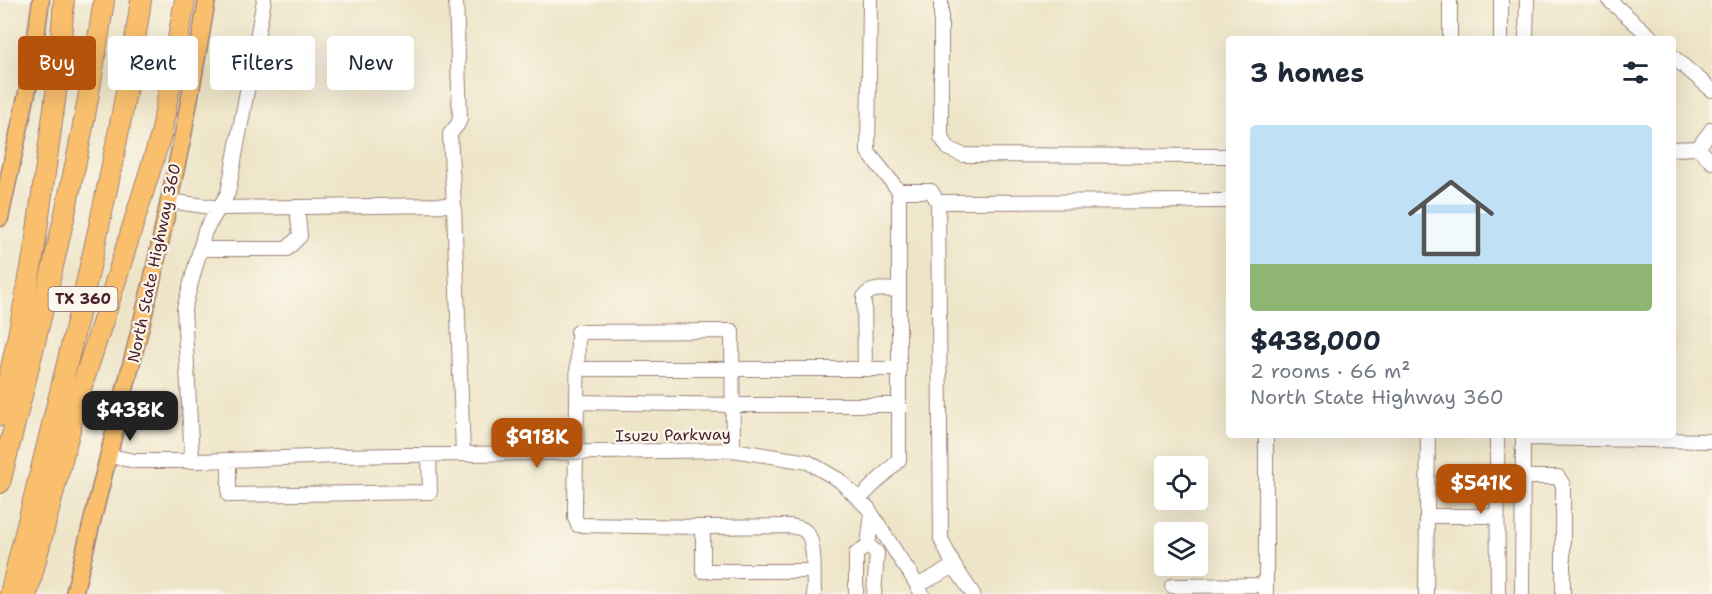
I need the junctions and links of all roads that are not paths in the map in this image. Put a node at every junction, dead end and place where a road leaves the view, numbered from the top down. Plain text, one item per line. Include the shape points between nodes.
1 (41, 0) edge
2 (64, 0) edge
3 (105, 0) edge
4 (141, 0) edge
5 (185, 0) edge
6 (207, 0) edge
7 (264, 0) edge
8 (456, 0) edge
9 (870, 0) edge
10 (941, 0) edge
11 (1450, 0) edge
12 (1501, 0) edge
13 (1527, 0) edge
14 (1609, 0) edge
15 (1450, 36) edge
16 (1501, 36) edge
17 (1526, 36) edge
18 (1650, 36) edge
19 (1676, 59) edge
20 (1712, 90) edge
21 (1712, 129) edge
22 (1698, 148) junction
23 (1676, 149) edge
24 (1226, 156) edge
25 (1712, 162) edge
26 (899, 191) junction
27 (169, 201) junction
28 (1226, 201) edge
29 (938, 202) junction
30 (297, 207) junction
31 (454, 207) junction
32 (219, 208) junction
33 (0, 218) edge
34 (200, 249) junction
35 (899, 291) junction
36 (578, 369) junction
37 (733, 369) junction
38 (865, 369) junction
39 (899, 369) junction
40 (577, 402) junction
41 (733, 405) junction
42 (898, 405) junction
43 (0, 416) edge
44 (1266, 438) edge
45 (1428, 438) edge
46 (1497, 438) edge
47 (1523, 438) edge
48 (1570, 438) edge
49 (1712, 441) edge
50 (733, 450) junction
51 (577, 452) junction
52 (463, 454) junction
53 (429, 455) junction
54 (109, 456) junction
55 (229, 460) junction
56 (192, 461) junction
57 (1522, 477) junction
58 (0, 483) edge
59 (859, 499) junction
60 (872, 514) junction
61 (1427, 516) junction
62 (1497, 516) junction
63 (703, 527) junction
64 (868, 545) junction
65 (954, 566) junction
66 (813, 571) junction
67 (1172, 586) dead end
68 (920, 590) edge
69 (1266, 590) edge
70 (10, 594) edge
71 (27, 594) edge
72 (74, 594) edge
73 (814, 594) edge
74 (856, 594) edge
75 (874, 594) edge
76 (973, 594) edge
77 (1426, 594) edge
78 (1498, 594) edge
79 (1522, 594) edge
80 (1563, 594) edge

1 - 33 main road via 30,79
2 - 43 highway via 38,229
3 - 58 highway, TX 360 via 73,178
4 - 70 highway, TX 360 via 103,207
5 - 71 highway via 161,135 79,395
6 - 27 main road, North State Highway 360
7 - 32 street via 228,194
8 - 31 street via 460,119 450,134
9 - 26 street via 868,152
10 - 24 street via 941,137 949,149 963,155
11 - 15 street
12 - 16 street
13 - 17 street
14 - 18 street
19 - 20 street
21 - 22 street
22 - 23 street
22 - 25 street
26 - 29 street via 931,192
26 - 35 street
27 - 32 street
27 - 54 main road, North State Highway 360
28 - 29 street
29 - 65 street via 941,539
30 - 31 street
30 - 32 street
30 - 34 street via 300,236 287,249
31 - 52 street
32 - 34 street via 205,231
34 - 56 street via 184,309
35 - 38 street via 872,290 864,297
35 - 39 street
36 - 37 street
36 - 37 street via 578,332 732,331
36 - 40 street
37 - 38 street
37 - 41 street
38 - 39 street
39 - 42 street
40 - 41 street
40 - 51 street
41 - 42 street
41 - 50 street
42 - 59 street via 900,460
44 - 69 street
45 - 61 street
46 - 62 street
47 - 57 street
48 - 49 street
50 - 51 street, Isuzu Parkway
50 - 59 street, Isuzu Parkway via 808,462 839,480
51 - 52 street, Isuzu Parkway
51 - 63 street via 578,525
52 - 53 street, Isuzu Parkway
53 - 55 street, Isuzu Parkway
53 - 55 street via 430,492 230,495
54 - 56 street, Isuzu Parkway via 135,461
54 - 72 main road, North State Highway 360
55 - 56 street, Isuzu Parkway
57 - 79 street
57 - 80 street via 1558,477 1563,485
59 - 60 street, Isuzu Parkway
60 - 64 street
60 - 68 street, Isuzu Parkway
61 - 62 street
61 - 77 street
62 - 78 street
63 - 66 street via 802,528 812,542
63 - 66 street via 703,571
64 - 74 street via 856,554
64 - 75 street via 877,553
65 - 68 street
65 - 76 street
66 - 73 street
67 - 69 street

